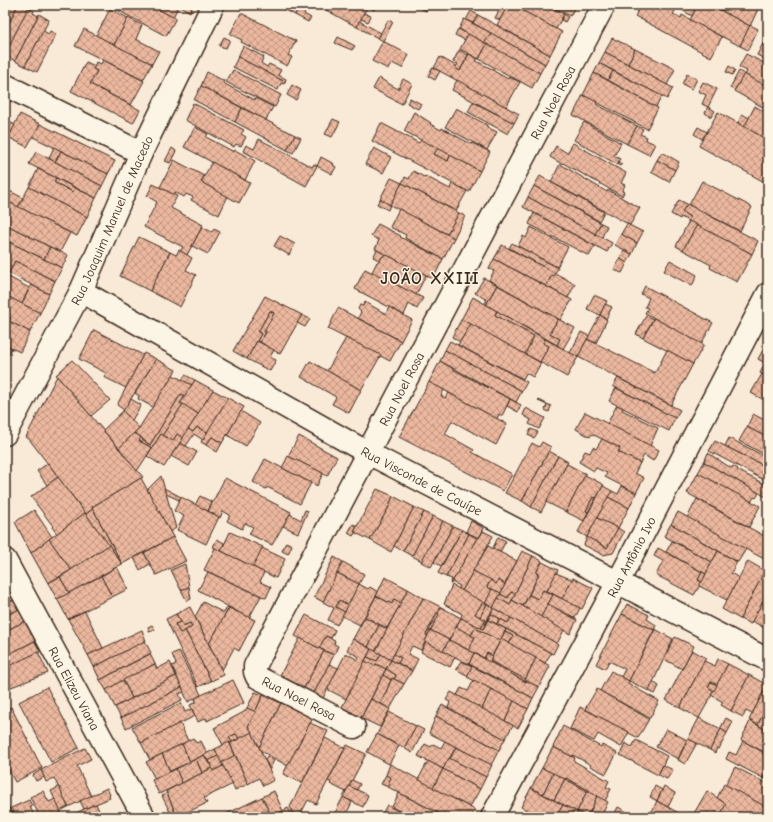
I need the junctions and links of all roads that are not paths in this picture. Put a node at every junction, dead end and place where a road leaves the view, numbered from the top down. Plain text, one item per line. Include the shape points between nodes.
1 (213, 5) edge
2 (604, 5) edge
3 (5, 85) edge
4 (141, 153) junction
5 (81, 291) junction
6 (768, 294) edge
7 (5, 434) edge
8 (368, 453) junction
9 (5, 560) edge
10 (618, 582) junction
11 (768, 660) edge
12 (354, 727) dead end
13 (144, 817) edge
14 (492, 817) edge

1 - 4 street, Rua Joaquim Manuel de Macedo
2 - 8 street, Rua Noel Rosa
3 - 4 street
4 - 5 street, Rua Joaquim Manuel de Macedo
5 - 7 street, Rua Joaquim Manuel de Macedo
5 - 8 street, Rua Visconde de Cauípe
6 - 10 street, Rua Antônio Ivo
8 - 10 street, Rua Visconde de Cauípe
8 - 12 street, Rua Noel Rosa via 255,672 257,677
9 - 13 street, Rua Elizeu Viana
10 - 11 street, Rua Visconde de Cauípe
10 - 14 street, Rua Antônio Ivo

